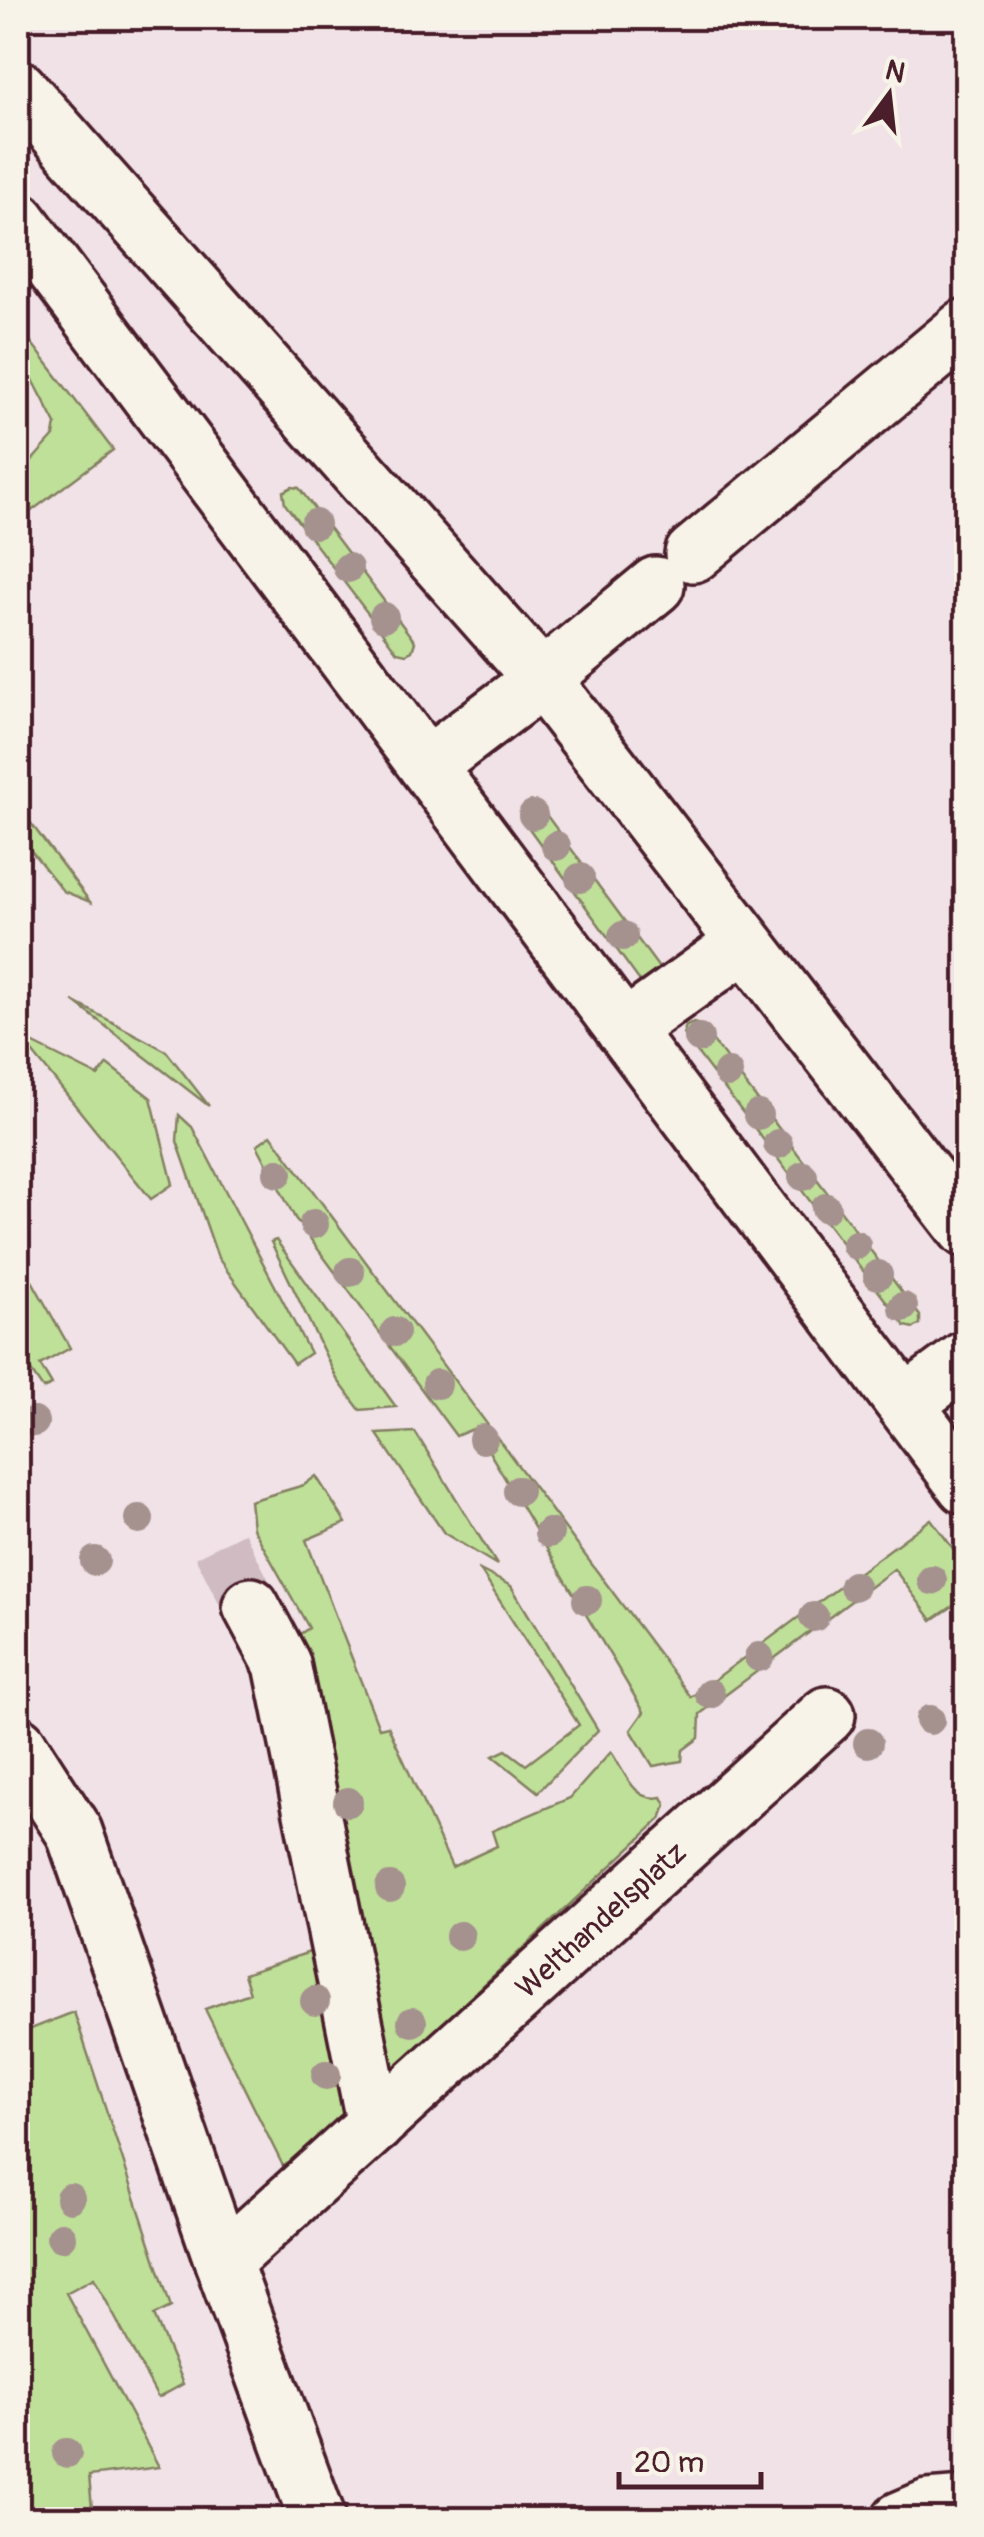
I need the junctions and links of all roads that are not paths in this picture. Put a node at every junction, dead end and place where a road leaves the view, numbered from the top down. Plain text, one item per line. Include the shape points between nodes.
1 (18, 88) edge
2 (18, 220) edge
3 (966, 327) edge
4 (542, 680) junction
5 (426, 766) junction
6 (745, 943) junction
7 (624, 1030) junction
8 (966, 1230) edge
9 (966, 1359) edge
10 (905, 1404) junction
11 (966, 1486) edge
12 (251, 1606) tunnel mouth
13 (826, 1715) dead end
14 (18, 1745) edge
15 (374, 2124) junction
16 (223, 2262) junction
17 (966, 2505) edge
18 (318, 2520) edge
19 (900, 2520) edge

1 - 4 street
2 - 5 street
3 - 4 street
4 - 5 street
4 - 6 street
5 - 7 street
6 - 7 street
6 - 8 street
7 - 10 street
9 - 10 street
10 - 11 street
12 - 15 street via 282,1664
13 - 15 street, Welthandelsplatz
14 - 16 street via 74,1832
15 - 16 street, Welthandelsplatz
16 - 18 street
17 - 19 street via 928,2508

